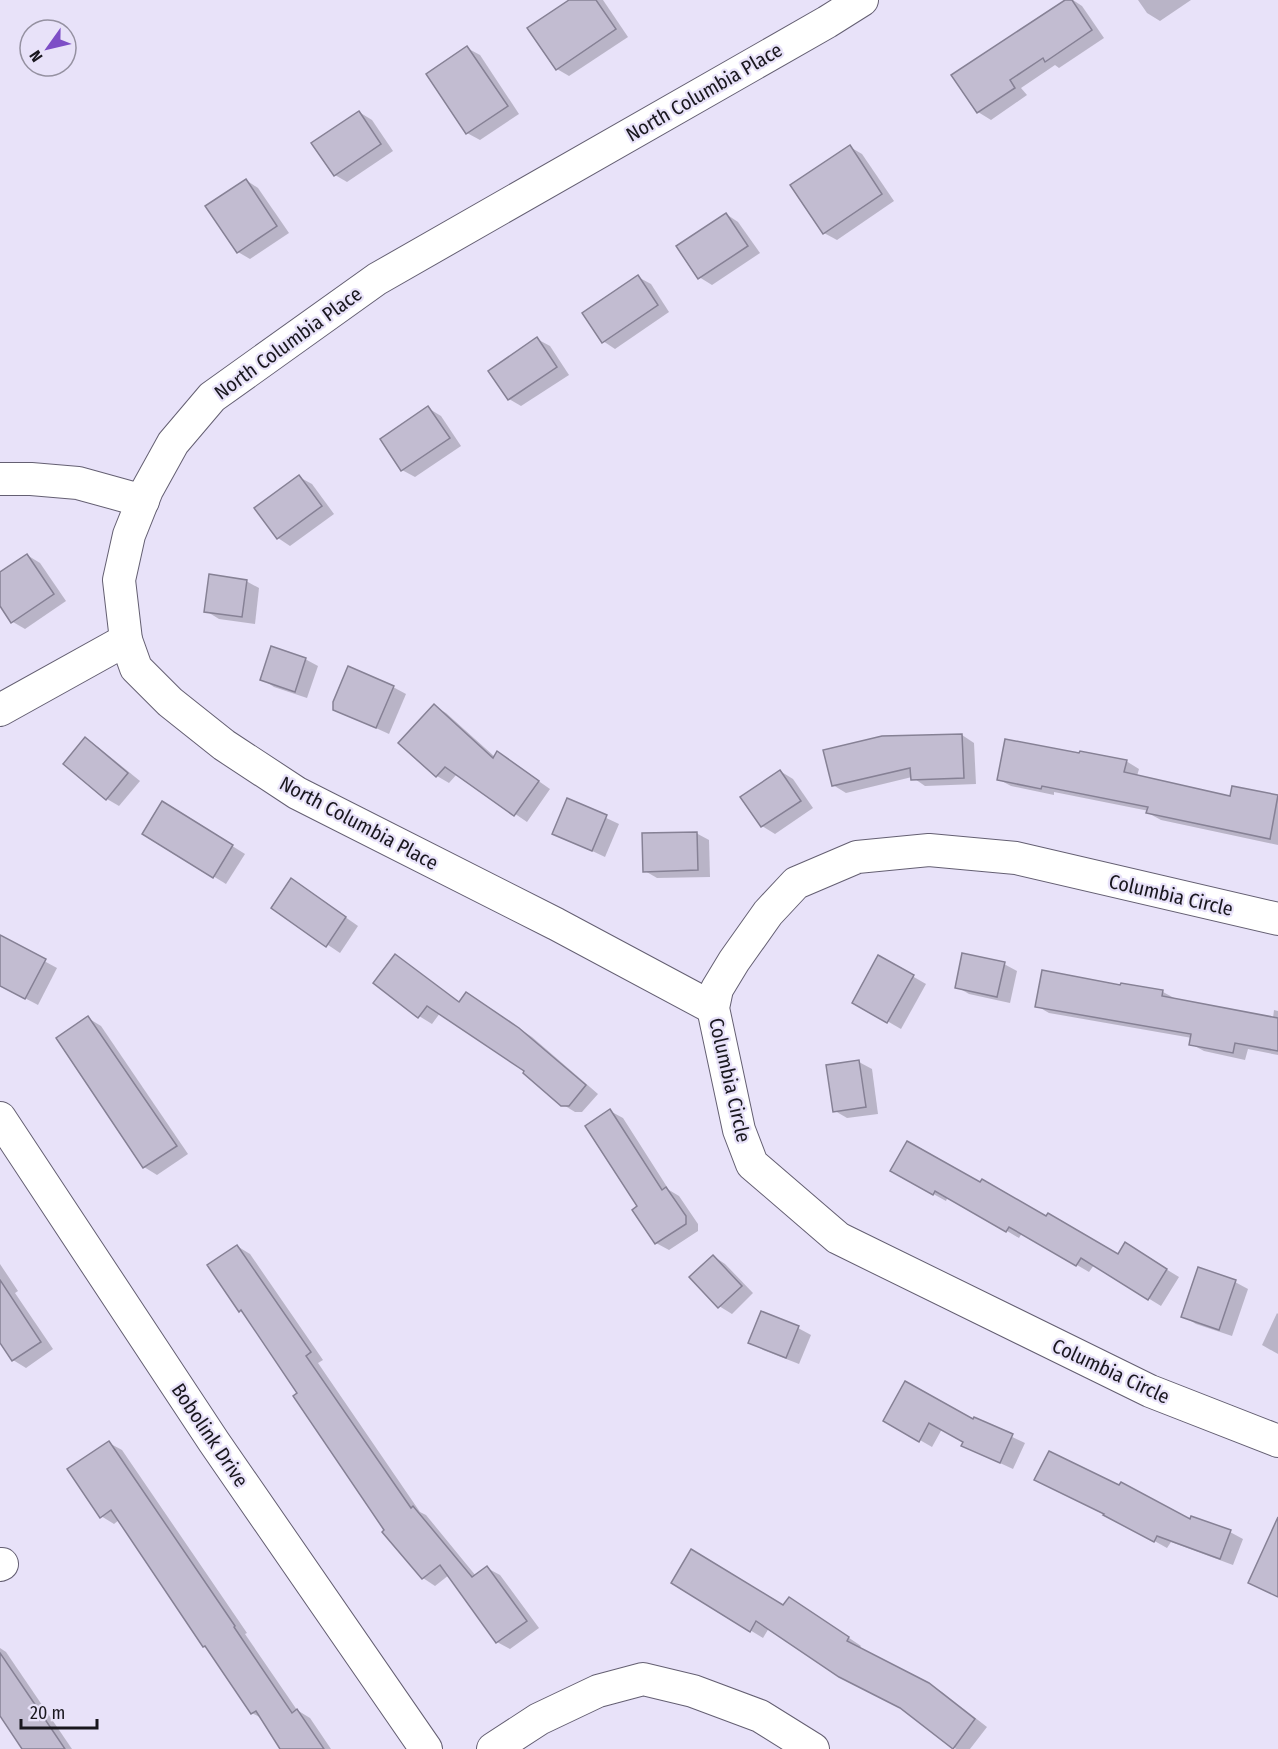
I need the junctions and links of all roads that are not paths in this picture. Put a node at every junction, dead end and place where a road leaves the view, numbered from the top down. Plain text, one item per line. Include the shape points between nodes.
1 (862, 0) edge
2 (0, 479) edge
3 (142, 501) junction
4 (126, 640) junction
5 (0, 710) edge
6 (1278, 920) edge
7 (713, 1008) junction
8 (0, 1118) edge
9 (1278, 1441) edge
10 (426, 1749) edge
11 (493, 1749) edge
12 (813, 1749) edge

1 - 3 street, North Columbia Place via 377,279 212,397 173,443
2 - 3 street via 78,483
3 - 4 street, North Columbia Place via 119,580
4 - 5 street
4 - 7 street, North Columbia Place via 136,668 170,702 224,745 297,793
6 - 7 street, Columbia Circle via 1016,858 929,850 857,857 796,883 768,913 734,961 717,988
7 - 9 street, Columbia Circle via 739,1130 752,1164 838,1238 1150,1391
8 - 10 street, Bobolink Drive via 214,1442
11 - 12 street via 539,1719 598,1691 643,1679 693,1691 760,1716

